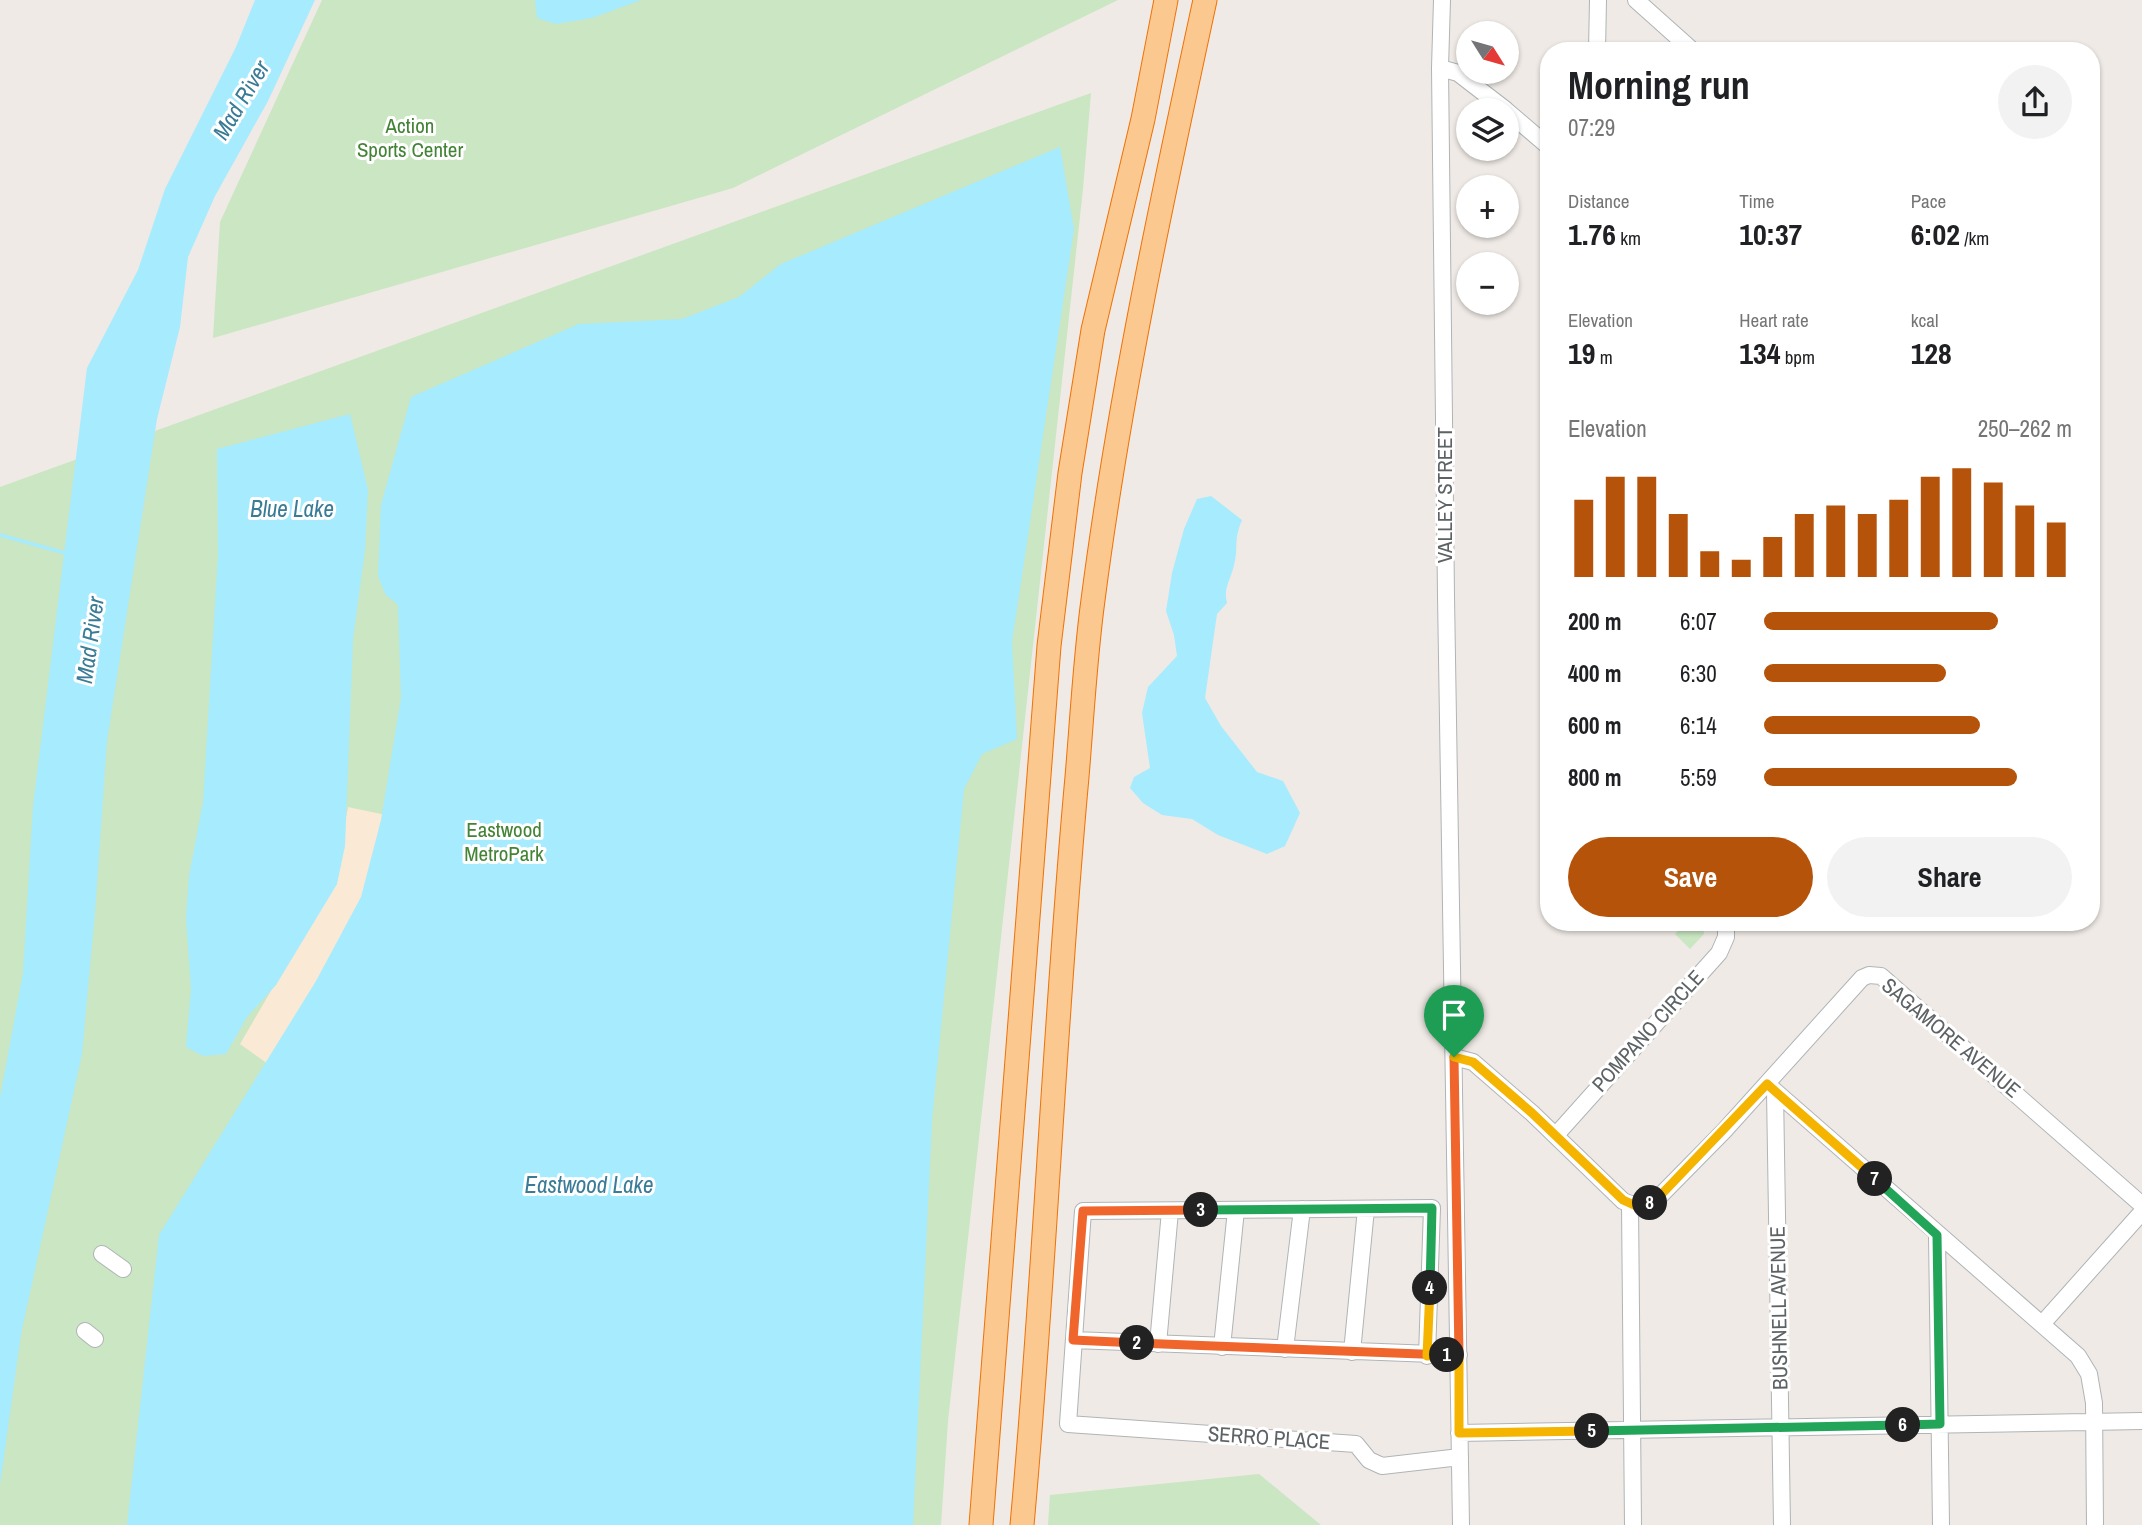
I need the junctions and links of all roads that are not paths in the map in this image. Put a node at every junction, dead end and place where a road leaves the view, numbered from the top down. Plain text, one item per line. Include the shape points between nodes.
1 (1166, 0) edge
2 (1205, 0) edge
3 (1442, 0) edge
4 (1598, 0) edge
5 (1636, 0) edge
6 (1597, 42) edge
7 (1683, 42) edge
8 (1440, 68) junction
9 (1490, 98) edge
10 (1519, 122) edge
11 (1540, 139) edge
12 (1726, 931) edge
13 (1454, 1057) junction
14 (1771, 1087) junction
15 (1556, 1135) junction
16 (1630, 1204) junction
17 (2142, 1205) edge
18 (1301, 1209) junction
19 (1366, 1209) junction
20 (1170, 1210) junction
21 (1236, 1210) junction
22 (2142, 1212) edge
23 (1937, 1235) junction
24 (102, 1254) dead end
25 (123, 1269) dead end
26 (2042, 1324) junction
27 (1073, 1340) junction
28 (1158, 1344) junction
29 (1222, 1347) junction
30 (1285, 1349) junction
31 (1352, 1352) junction
32 (1459, 1355) junction
33 (1427, 1356) junction
34 (2142, 1421) edge
35 (2095, 1422) junction
36 (1940, 1424) junction
37 (1781, 1427) junction
38 (1632, 1430) junction
39 (1459, 1433) junction
40 (1460, 1457) junction
41 (981, 1525) edge
42 (1022, 1525) edge
43 (1461, 1525) edge
44 (1633, 1525) edge
45 (1782, 1525) edge
46 (1941, 1525) edge
47 (2095, 1525) edge

1 - 41 highway via 1093,330 1057,579
2 - 42 highway via 1118,432 1092,603 1068,872 1036,1379
3 - 8 street, VALLEY STREET
4 - 6 street
5 - 7 street
8 - 9 street via 1458,73
8 - 13 street, VALLEY STREET
10 - 11 street
12 - 15 street, POMPANO CIRCLE via 1719,953
13 - 15 street via 1473,1062
13 - 32 street, VALLEY STREET
14 - 16 street, SAGAMORE AVENUE via 1657,1199
14 - 17 street, SAGAMORE AVENUE via 1862,978 1881,976
14 - 23 street
14 - 37 street, BUSHNELL AVENUE
15 - 16 street
16 - 38 street
18 - 19 street
18 - 21 street
18 - 30 street
19 - 31 street
19 - 33 street via 1432,1208
20 - 21 street
20 - 27 street via 1083,1211
20 - 28 street
21 - 29 street
22 - 26 street
23 - 26 street
23 - 36 street
24 - 25 street
26 - 35 street via 2083,1363 2092,1385
27 - 28 street
27 - 40 street, SERRO PLACE via 1068,1424 1356,1444 1369,1460 1382,1466
28 - 29 street
29 - 30 street
30 - 31 street
31 - 33 street
32 - 33 street
32 - 39 street, VALLEY STREET
34 - 35 street
35 - 36 street
35 - 47 street
36 - 37 street
36 - 46 street
37 - 38 street
37 - 45 street, BUSHNELL AVENUE
38 - 39 street
38 - 44 street
39 - 40 street, VALLEY STREET
40 - 43 street, VALLEY STREET

